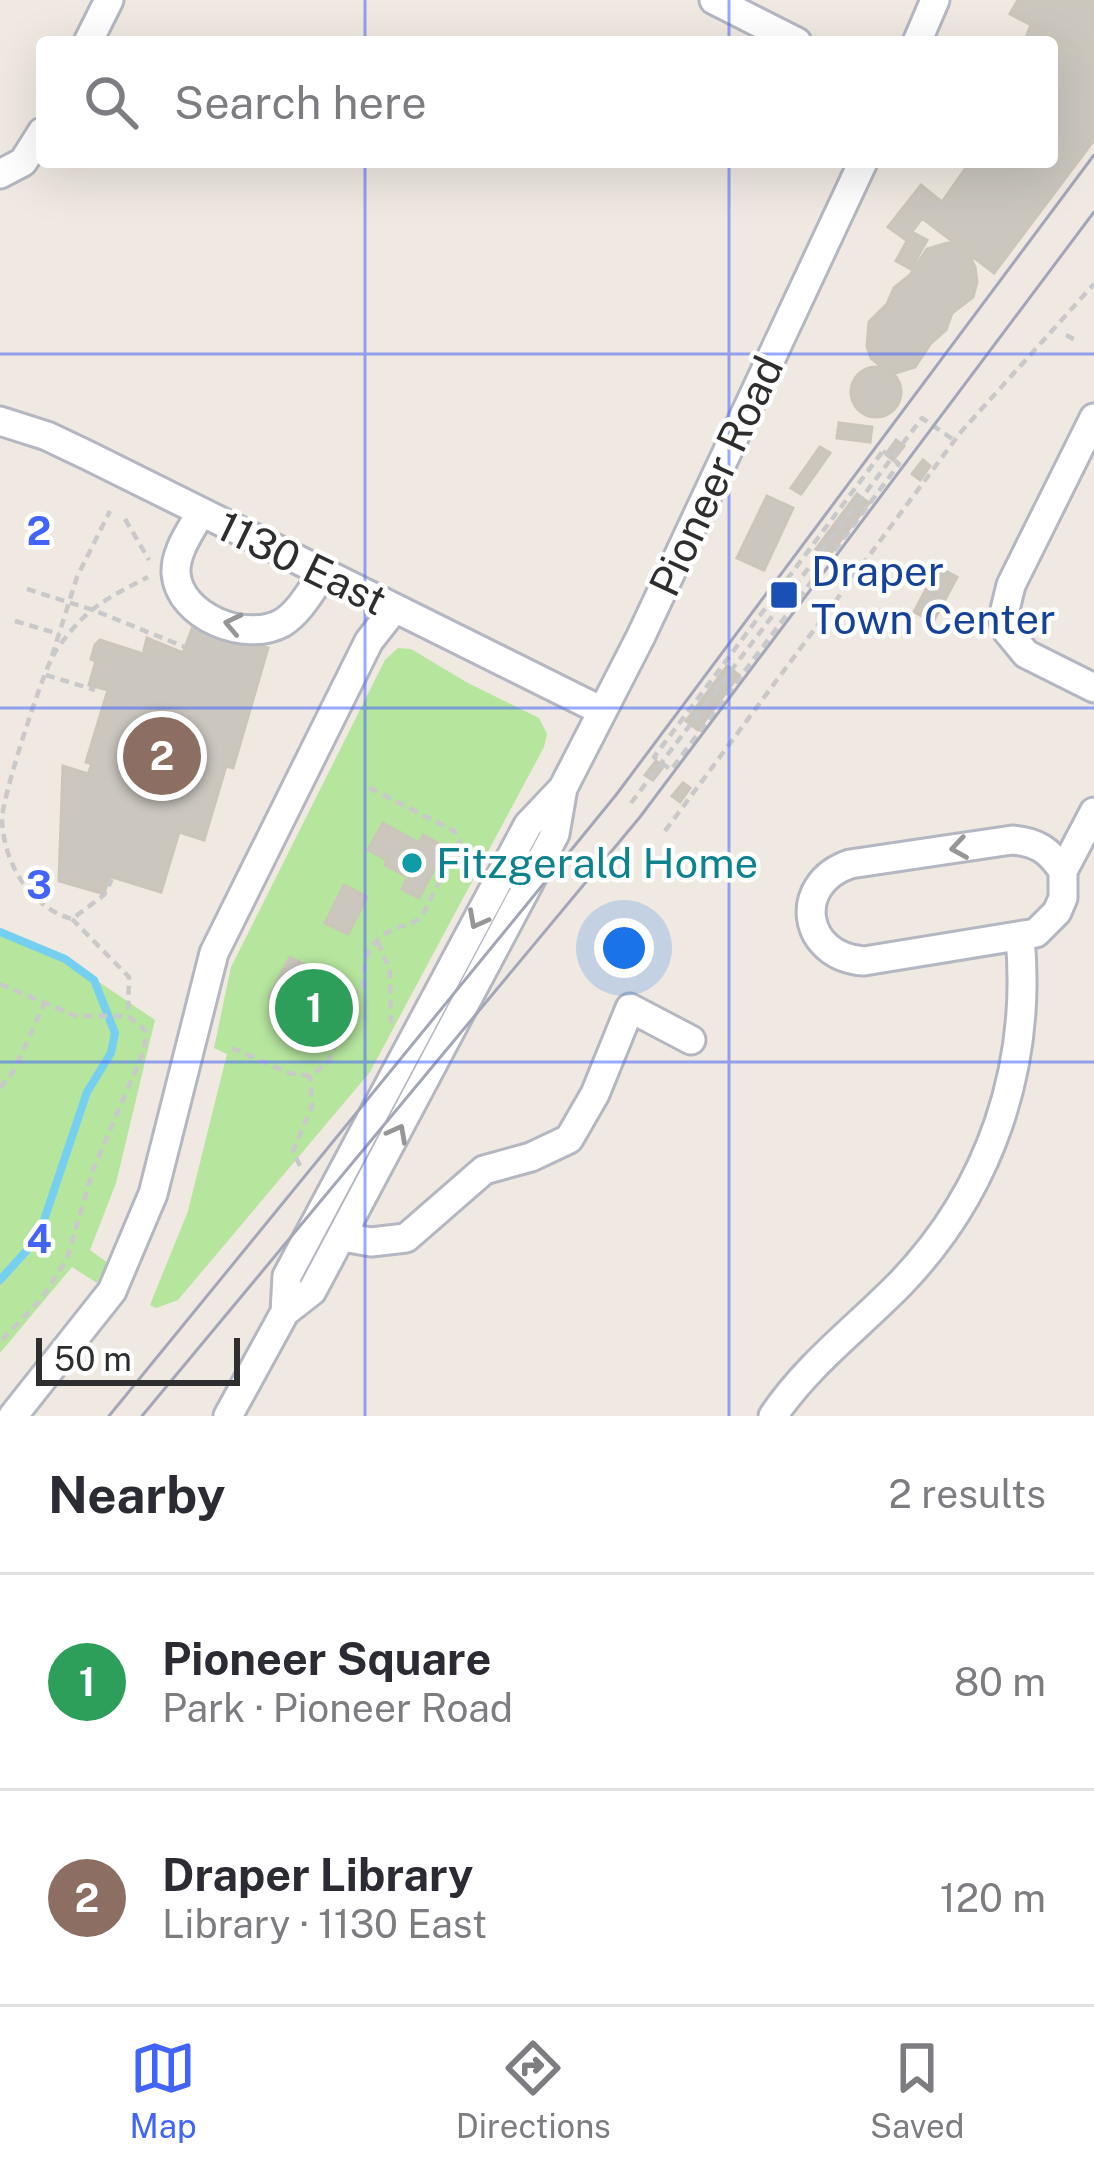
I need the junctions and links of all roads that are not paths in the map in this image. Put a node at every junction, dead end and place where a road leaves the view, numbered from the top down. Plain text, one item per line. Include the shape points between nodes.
1 (109, 0) edge
2 (714, 0) edge
3 (935, 0) edge
4 (91, 36) edge
5 (785, 36) edge
6 (920, 36) edge
7 (36, 141) edge
8 (860, 168) edge
9 (2, 173) edge
10 (1094, 418) edge
11 (0, 421) edge
12 (201, 512) junction
13 (324, 572) junction
14 (395, 608) junction
15 (1094, 688) edge
16 (602, 711) junction
17 (563, 788) junction
18 (1094, 812) edge
19 (1063, 871) junction
20 (1020, 937) junction
21 (691, 1040) dead end
22 (343, 1237) junction
23 (285, 1312) junction
24 (13, 1416) edge
25 (228, 1416) edge
26 (773, 1416) edge

1 - 4 street
2 - 5 street
3 - 6 street
7 - 9 street via 23,162
8 - 16 street, Pioneer Road
10 - 15 street via 1011,585 1003,618 1026,654
11 - 12 street, 1130 East
12 - 13 street, 1130 East
13 -> 12 street via 275,626 242,628 205,616 184,598 176,576
13 - 14 street, 1130 East
14 - 16 street, 1130 East
14 - 24 street via 369,641 214,953 153,1195 123,1272
16 - 17 street, Pioneer Road
22 -> 17 street, Pioneer Road via 555,834
17 -> 23 street, Pioneer Road via 528,825 287,1276
18 - 19 street
19 - 20 street via 1058,912
19 -> 20 street via 1046,849 1012,840 850,864 819,883 812,899 818,938 845,959
20 - 26 street via 1018,1049 986,1160 932,1248
21 - 22 street via 630,1008 569,1139 484,1170 406,1238
22 - 23 street, Pioneer Road via 312,1292
23 - 25 street, Pioneer Road

